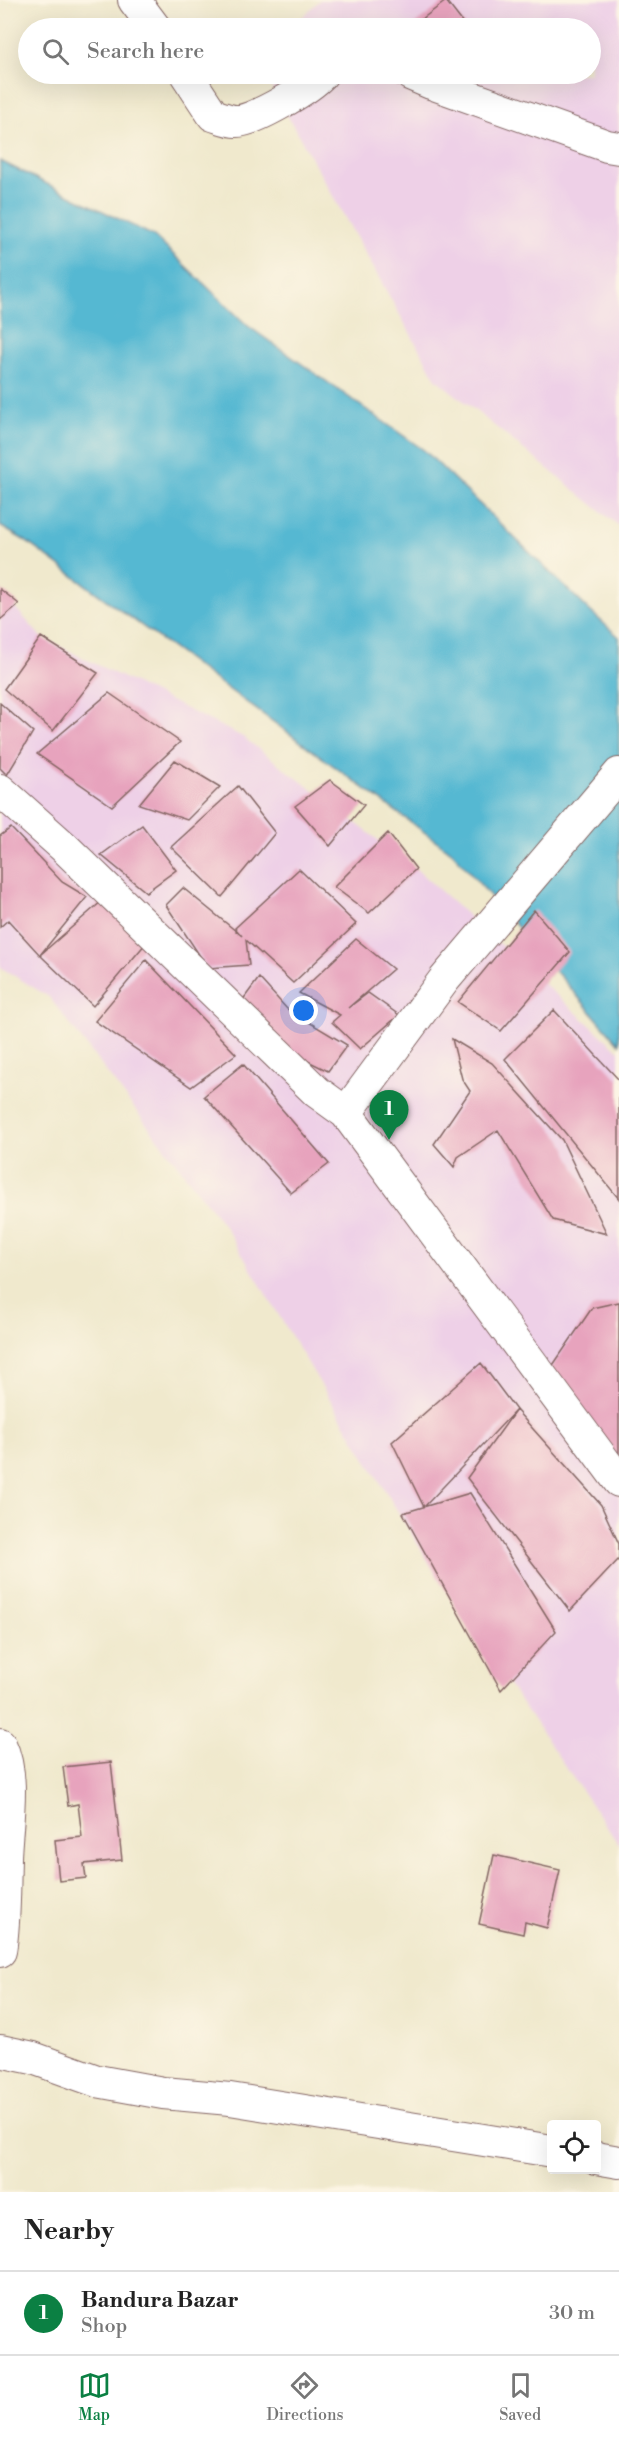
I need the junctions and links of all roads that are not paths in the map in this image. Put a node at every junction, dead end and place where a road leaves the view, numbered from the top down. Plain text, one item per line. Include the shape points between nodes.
1 (134, 0) edge
2 (148, 18) edge
3 (193, 84) edge
4 (312, 84) edge
5 (434, 84) edge
6 (619, 148) edge
7 (619, 774) edge
8 (0, 790) edge
9 (346, 1113) junction
10 (619, 1480) edge
11 (0, 1744) edge
12 (0, 1951) edge
13 (0, 2051) edge
14 (547, 2150) edge
15 (601, 2159) edge
16 (619, 2162) edge

1 - 2 street
3 - 4 street via 213,115 237,121 262,113
5 - 6 street
7 - 9 street via 444,980
8 - 9 street via 317,1092
9 - 10 street
11 - 12 street via 9,1795
13 - 14 street via 97,2080 163,2093 230,2098
15 - 16 street

